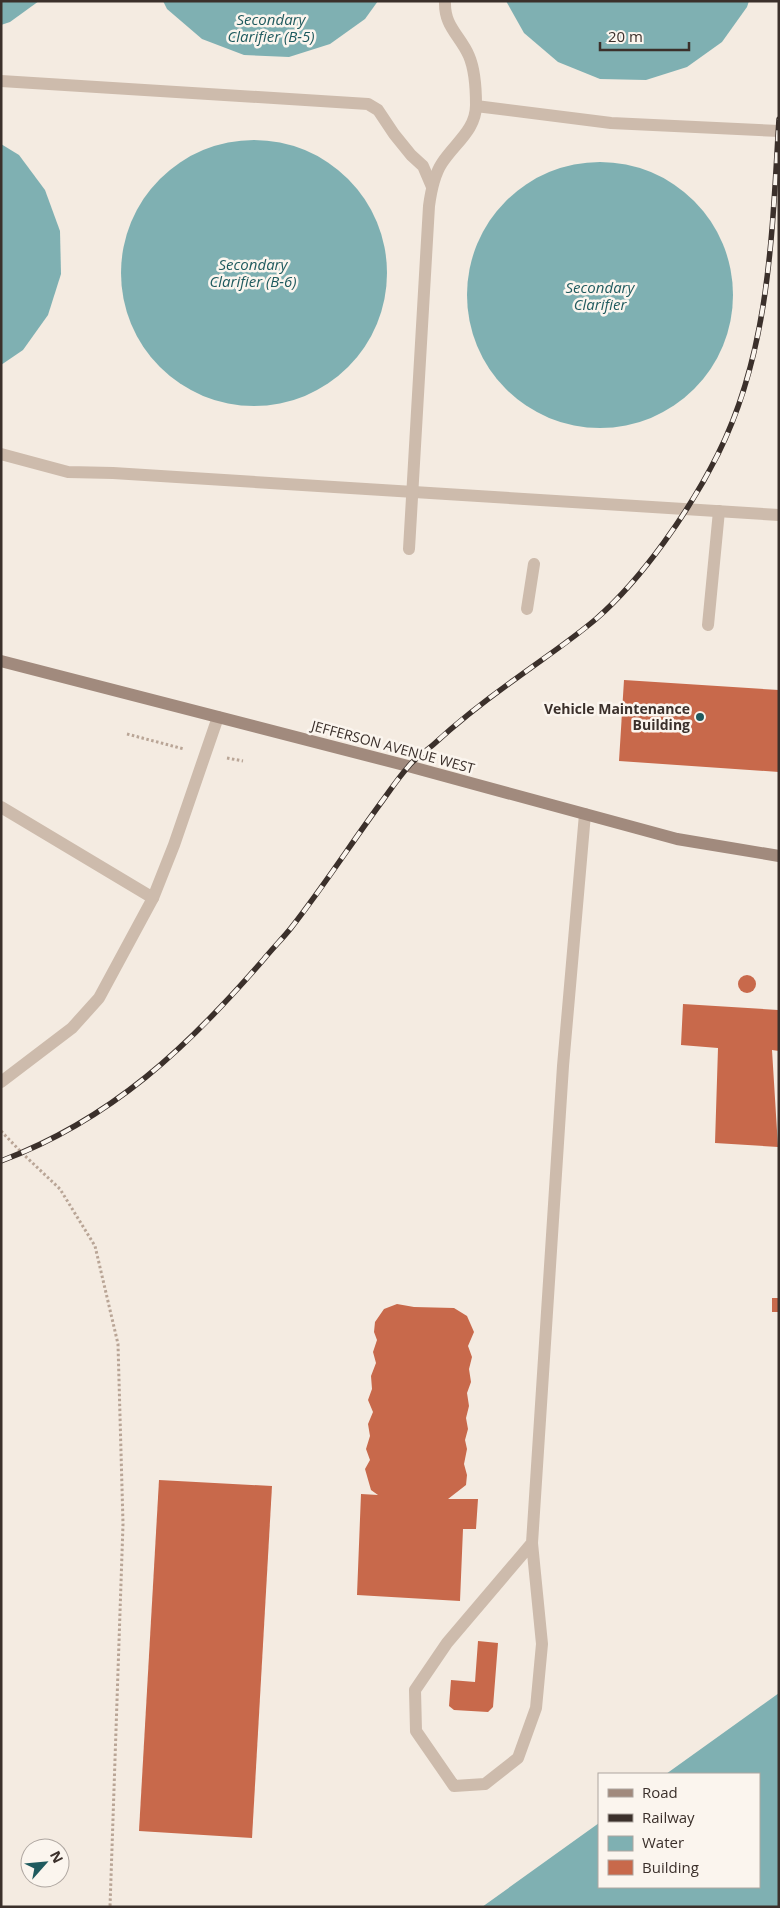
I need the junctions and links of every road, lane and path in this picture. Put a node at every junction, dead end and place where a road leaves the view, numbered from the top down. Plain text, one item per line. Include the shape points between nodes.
1 (445, 1) edge
2 (1, 81) edge
3 (476, 106) junction
4 (779, 131) edge
5 (432, 187) junction
6 (1, 454) edge
7 (411, 490) junction
8 (719, 511) junction
9 (779, 515) edge
10 (409, 549) dead end
11 (534, 564) dead end
12 (527, 609) dead end
13 (708, 625) dead end
14 (1, 661) edge
15 (218, 717) junction
16 (1, 807) edge
17 (585, 814) junction
18 (779, 856) edge
19 (153, 898) junction
20 (1, 1082) edge
21 (1, 1131) edge
22 (532, 1543) junction
23 (110, 1907) edge

1 - 3 lane via 448,24 469,56 475,80
2 - 5 lane via 368,104 378,110 394,134 423,166
3 - 4 lane via 611,123
3 - 5 lane via 472,126 442,163
5 - 7 lane
6 - 7 lane via 68,472
7 - 8 lane
7 - 10 lane
8 - 9 lane
8 - 13 lane
11 - 12 lane
14 - 15 main road, JEFFERSON AVENUE WEST
15 - 17 main road, JEFFERSON AVENUE WEST
15 - 19 lane
16 - 19 lane
17 - 18 main road, JEFFERSON AVENUE WEST via 677,839
17 - 22 lane via 563,1066
19 - 20 lane via 99,998 72,1028
21 - 23 path via 60,1189 95,1246 118,1344 123,1524
22 - 22 lane via 542,1644 536,1708 518,1758 485,1784 454,1786 416,1730 415,1690 447,1643

